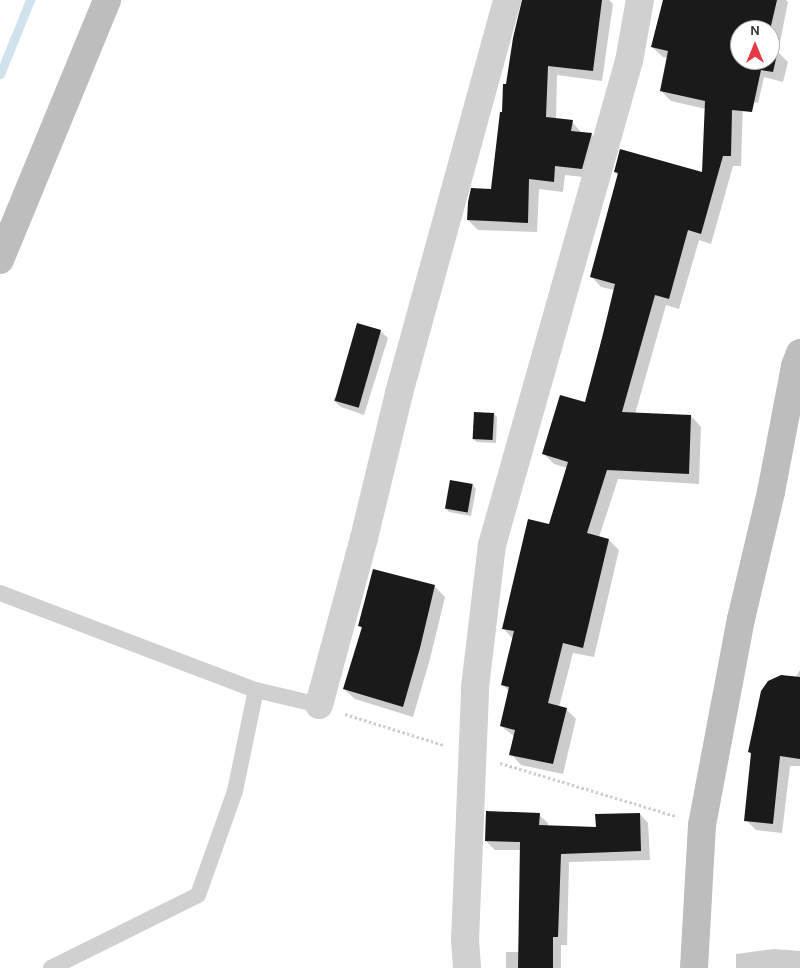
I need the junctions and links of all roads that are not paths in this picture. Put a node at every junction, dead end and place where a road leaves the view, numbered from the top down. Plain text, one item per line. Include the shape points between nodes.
1 (107, 0) edge
2 (507, 0) edge
3 (640, 0) edge
4 (0, 260) edge
5 (800, 352) edge
6 (0, 593) edge
7 (256, 690) junction
8 (319, 705) joint
9 (51, 968) edge
10 (466, 968) edge
11 (694, 968) edge

1 - 4 street
2 - 8 street via 399,393
3 - 10 street via 629,61 492,544 475,687
5 - 11 street via 741,619 702,824
6 - 7 lane
7 - 8 lane
7 - 9 lane via 235,791 198,895

